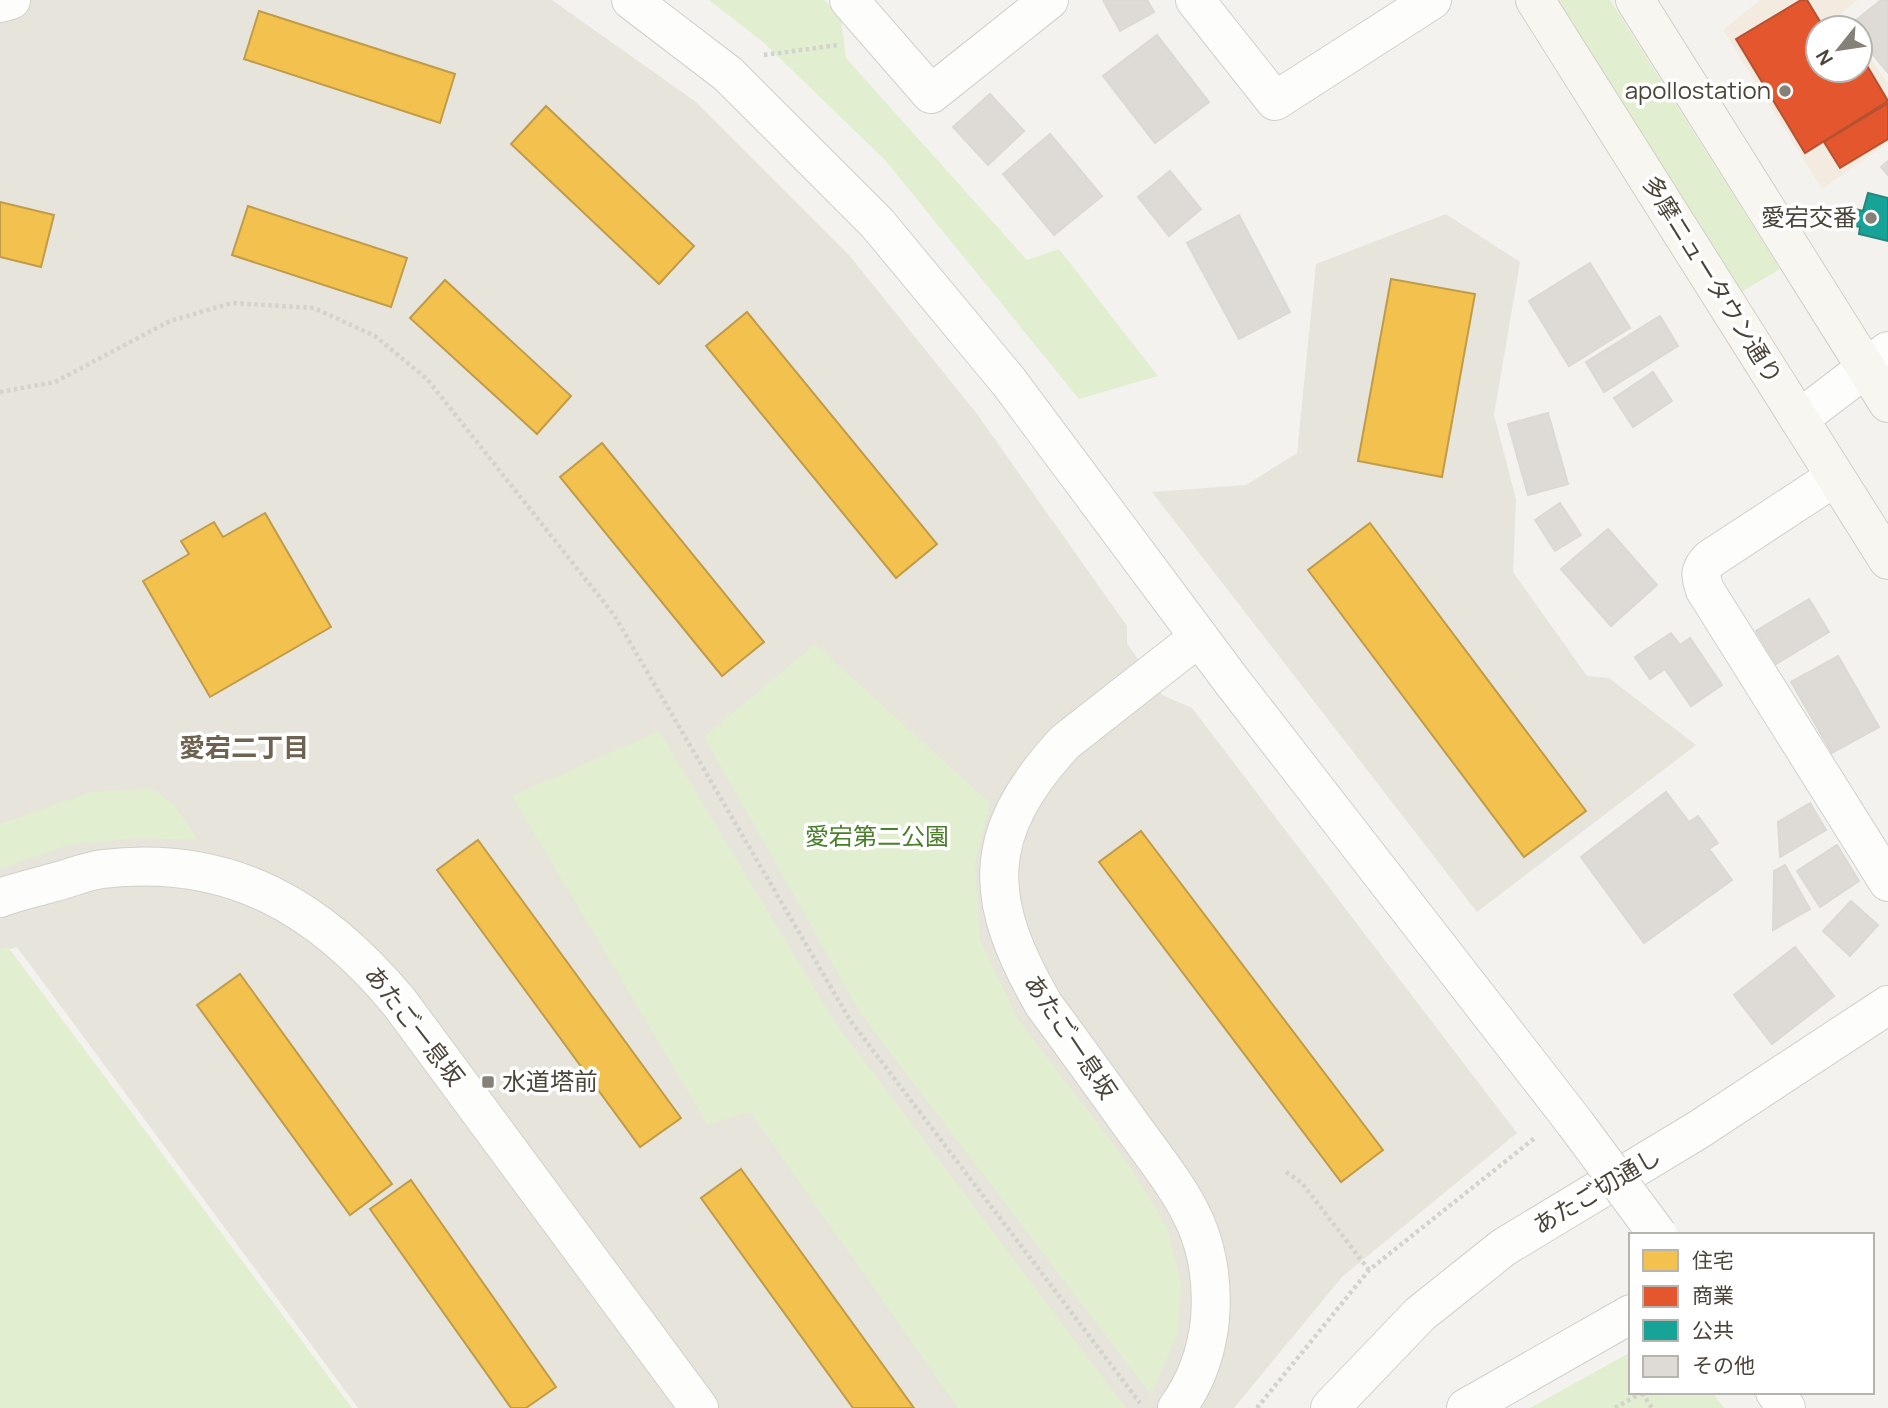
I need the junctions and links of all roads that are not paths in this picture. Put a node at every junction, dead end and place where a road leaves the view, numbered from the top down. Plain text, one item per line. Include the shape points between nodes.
1 (11, 0) edge
2 (631, 0) edge
3 (849, 0) edge
4 (1049, 0) edge
5 (1195, 0) edge
6 (1432, 0) edge
7 (1535, 0) edge
8 (1635, 0) edge
9 (0, 3) edge
10 (1877, 359) edge
11 (1888, 403) edge
12 (1799, 419) junction
13 (1835, 477) junction
14 (1888, 560) edge
15 (1199, 637) junction
16 (1888, 882) edge
17 (0, 898) edge
18 (1888, 1004) edge
19 (1657, 1233) edge
20 (1629, 1315) edge
21 (1159, 1406) edge
22 (699, 1408) edge
23 (1330, 1408) edge
24 (1466, 1408) edge

1 - 9 street
2 - 15 street via 728,74 877,223 1009,382
3 - 4 street via 931,94
5 - 6 street via 1275,101
7 - 12 main road, 多摩ニュータウン通り
8 - 10 main road
10 - 11 main road
10 - 12 street
12 - 13 main road, 多摩ニュータウン通り
13 - 14 main road, 多摩ニュータウン通り
13 - 16 street via 1710,559 1699,575
15 - 19 street, bridge
15 - 21 street, あたご一息坂 via 1049,759 1020,798 1003,844 1000,871 1001,903 1010,941 1026,973 1044,1005 1183,1198 1210,1264 1209,1333 1199,1369
17 - 22 street, あたご一息坂 via 101,869 166,867 223,874 332,931 369,965 399,1002
18 - 23 street, あたご切通し via 1698,1130 1504,1247 1420,1314
20 - 24 street

